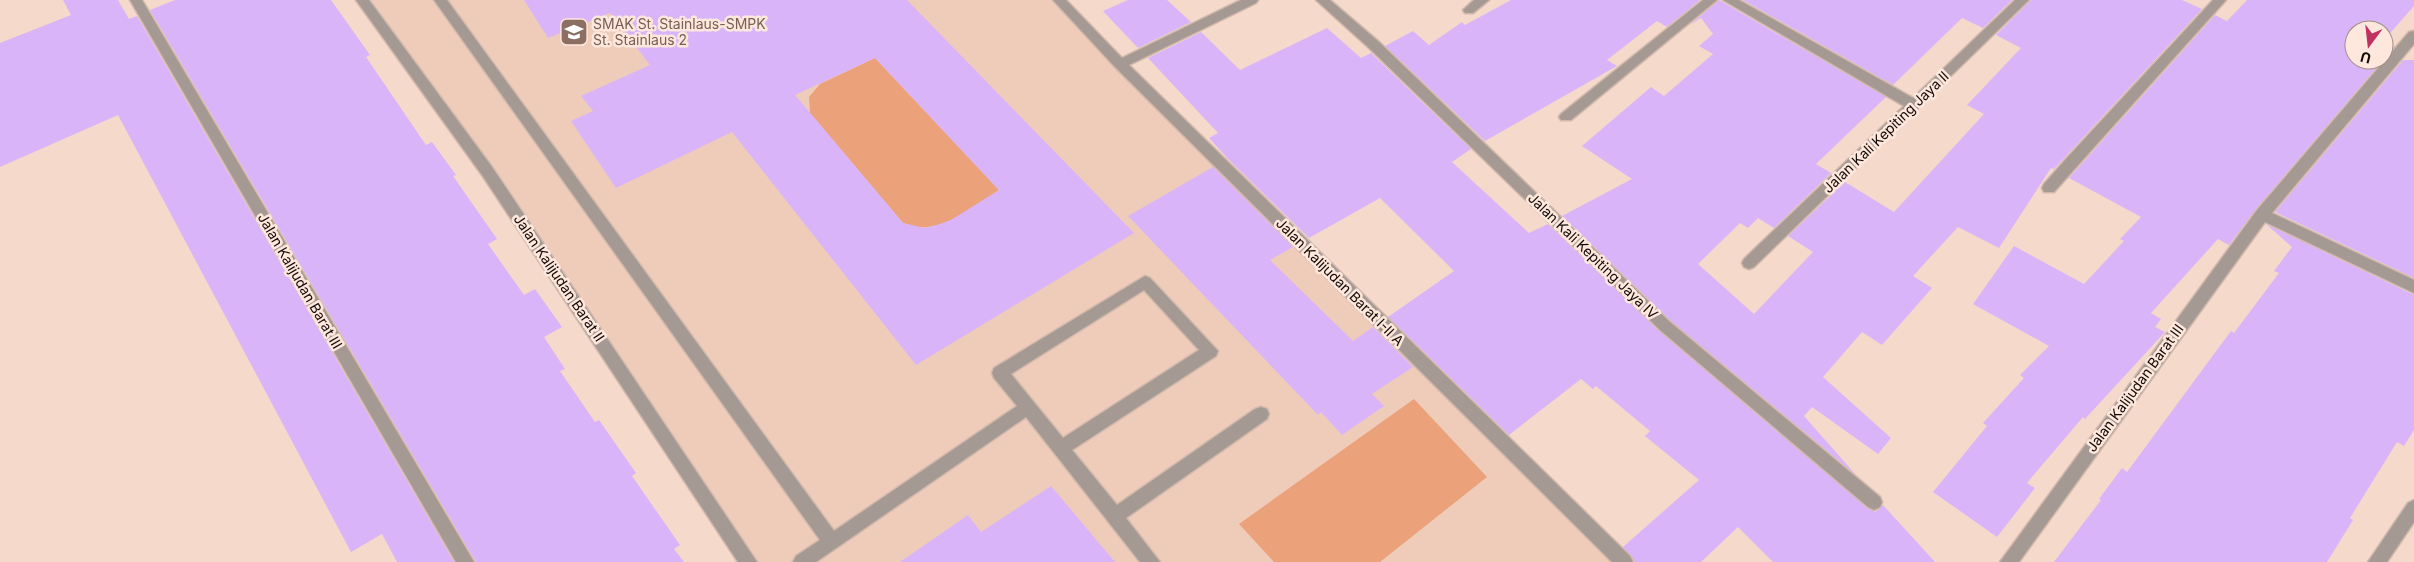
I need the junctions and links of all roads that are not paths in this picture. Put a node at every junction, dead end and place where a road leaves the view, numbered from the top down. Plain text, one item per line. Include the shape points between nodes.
1 (136, 0) edge
2 (362, 0) edge
3 (440, 0) edge
4 (1059, 0) edge
5 (1252, 0) edge
6 (1322, 0) edge
7 (1482, 0) edge
8 (1711, 0) edge
9 (1729, 0) edge
10 (2024, 0) edge
11 (2220, 0) edge
12 (1468, 10) dead end
13 (2414, 35) edge
14 (1120, 64) junction
15 (1914, 105) junction
16 (1566, 117) dead end
17 (2049, 188) dead end
18 (2262, 214) junction
19 (1749, 263) dead end
20 (2414, 287) edge
21 (1027, 408) junction
22 (1262, 414) dead end
23 (1061, 448) junction
24 (1874, 502) dead end
25 (2414, 508) edge
26 (1115, 516) junction
27 (832, 542) junction
28 (811, 560) edge
29 (465, 562) edge
30 (748, 562) edge
31 (1151, 562) edge
32 (1624, 562) edge
33 (2010, 562) edge
34 (2377, 562) edge

1 - 29 street, Jalan Kalijudan Barat III
2 - 30 street, Jalan Kalijudan Barat II via 487,170
3 - 27 street
4 - 14 street, Jalan Kalijudan Barat I-II A
5 - 14 street
6 - 24 street, Jalan Kali Kepiting Jaya IV via 1374,44 1665,326
7 - 12 street
8 - 16 street
9 - 15 street
10 - 15 street, Jalan Kali Kepiting Jaya II
11 - 17 street via 2080,150
13 - 18 street, Jalan Kalijudan Barat III
14 - 32 street, Jalan Kalijudan Barat I-II A
15 - 19 street, Jalan Kali Kepiting Jaya II
18 - 20 street
18 - 33 street, Jalan Kalijudan Barat III
21 - 23 street
21 - 23 street via 1000,373 1145,282 1210,351
21 - 27 street
22 - 26 street
23 - 26 street
25 - 34 street
26 - 31 street
27 - 28 street

